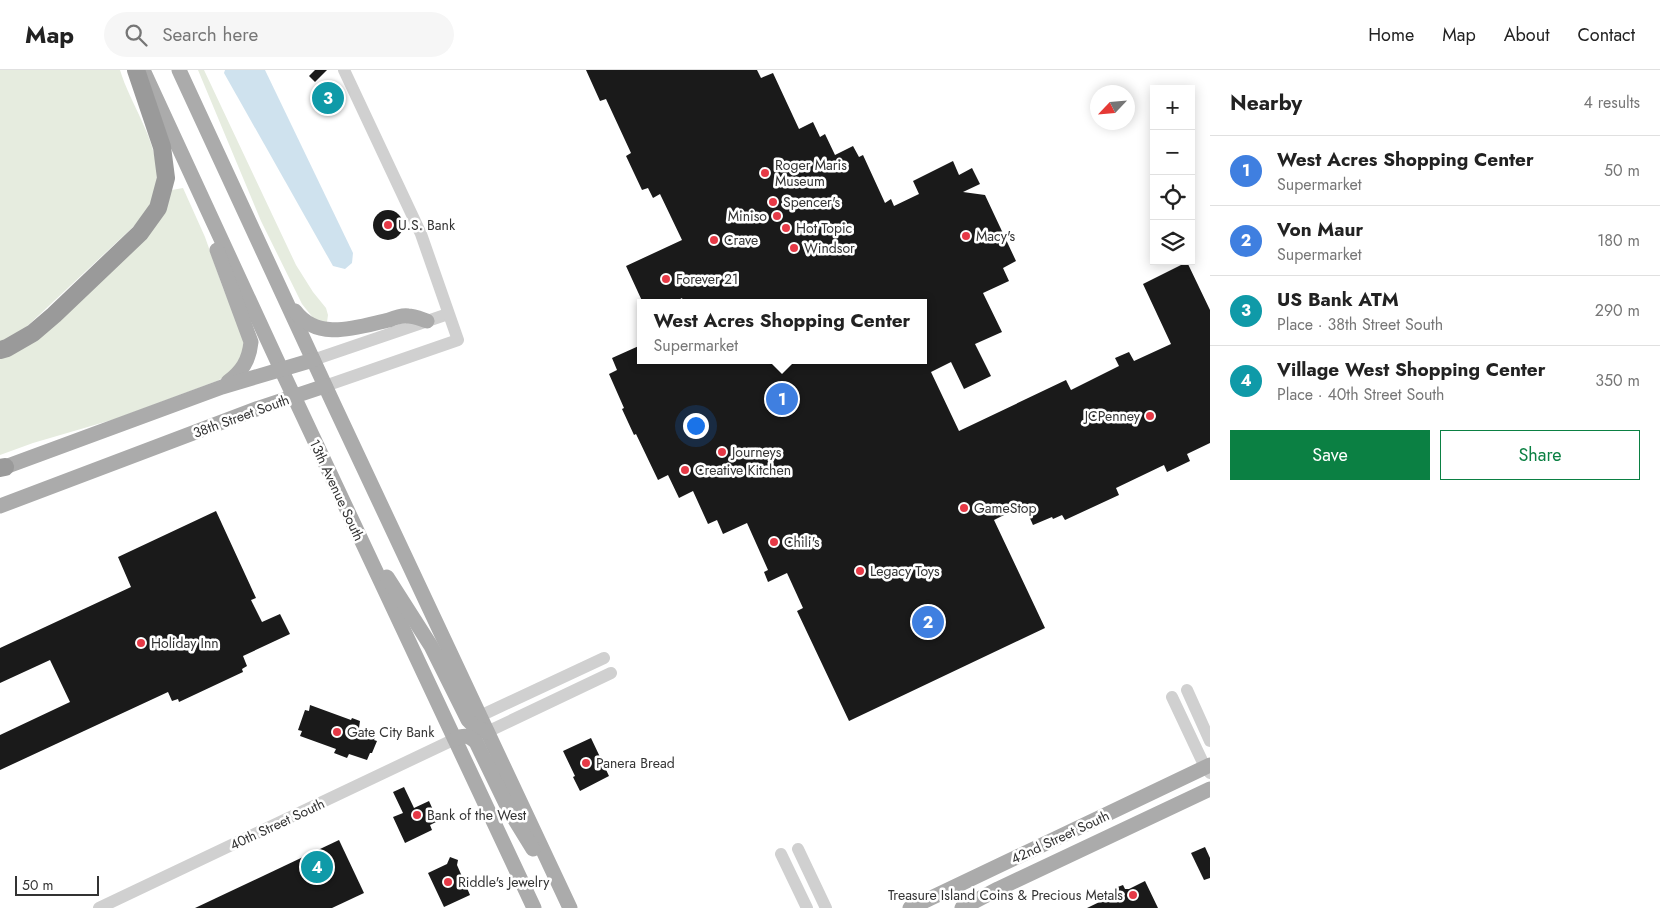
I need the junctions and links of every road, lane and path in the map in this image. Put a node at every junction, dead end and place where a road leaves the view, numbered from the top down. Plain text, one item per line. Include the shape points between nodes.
1 (136, 70) edge
2 (143, 70) edge
3 (180, 70) edge
4 (344, 70) edge
5 (197, 187) junction
6 (285, 298) junction
7 (448, 314) junction
8 (427, 321) junction
9 (0, 350) edge
10 (313, 360) junction
11 (280, 369) junction
12 (222, 386) junction
13 (325, 386) junction
14 (293, 396) junction
15 (2, 468) edge
16 (0, 506) edge
17 (360, 539) junction
18 (604, 658) dead end
19 (611, 673) dead end
20 (1187, 690) dead end
21 (1172, 697) dead end
22 (480, 716) junction
23 (487, 732) junction
24 (455, 739) junction
25 (1210, 741) edge
26 (1208, 769) edge
27 (1210, 789) edge
28 (798, 849) dead end
29 (781, 854) dead end
30 (560, 887) junction
31 (99, 908) edge
32 (534, 908) edge
33 (570, 908) edge
34 (806, 908) edge
35 (826, 908) edge
36 (910, 908) edge
37 (962, 908) edge

1 - 9 highway via 162,147 166,178 158,208 140,233 54,315 32,333
2 - 5 main road, 13th Avenue South
3 - 6 main road
4 - 7 street, 38th Street South via 421,234
5 - 11 main road, 13th Avenue South
5 - 12 main road via 218,255 251,342 245,366
6 - 8 main road via 299,317 320,329 339,331 407,316
6 - 10 main road
7 - 8 street
7 - 13 street, 38th Street South via 458,340
8 - 10 street
10 - 11 main road
10 - 13 main road
11 - 12 main road
11 - 14 main road, 13th Avenue South
12 - 15 main road
13 - 14 main road, 38th Street South
13 - 22 main road
14 - 16 main road, 38th Street South
14 - 17 main road, 13th Avenue South
17 - 23 main road via 431,646 468,720
17 - 24 main road, 13th Avenue South
18 - 22 street
19 - 23 street
20 - 25 street
21 - 26 street
22 - 23 main road
23 - 30 main road
24 - 30 main road via 463,735 476,742 509,810
24 - 31 street, 40th Street South
24 - 32 main road, 13th Avenue South
26 - 36 main road, 42nd Street South
27 - 37 main road, 42nd Street South
28 - 35 street
29 - 34 street
30 - 33 main road

